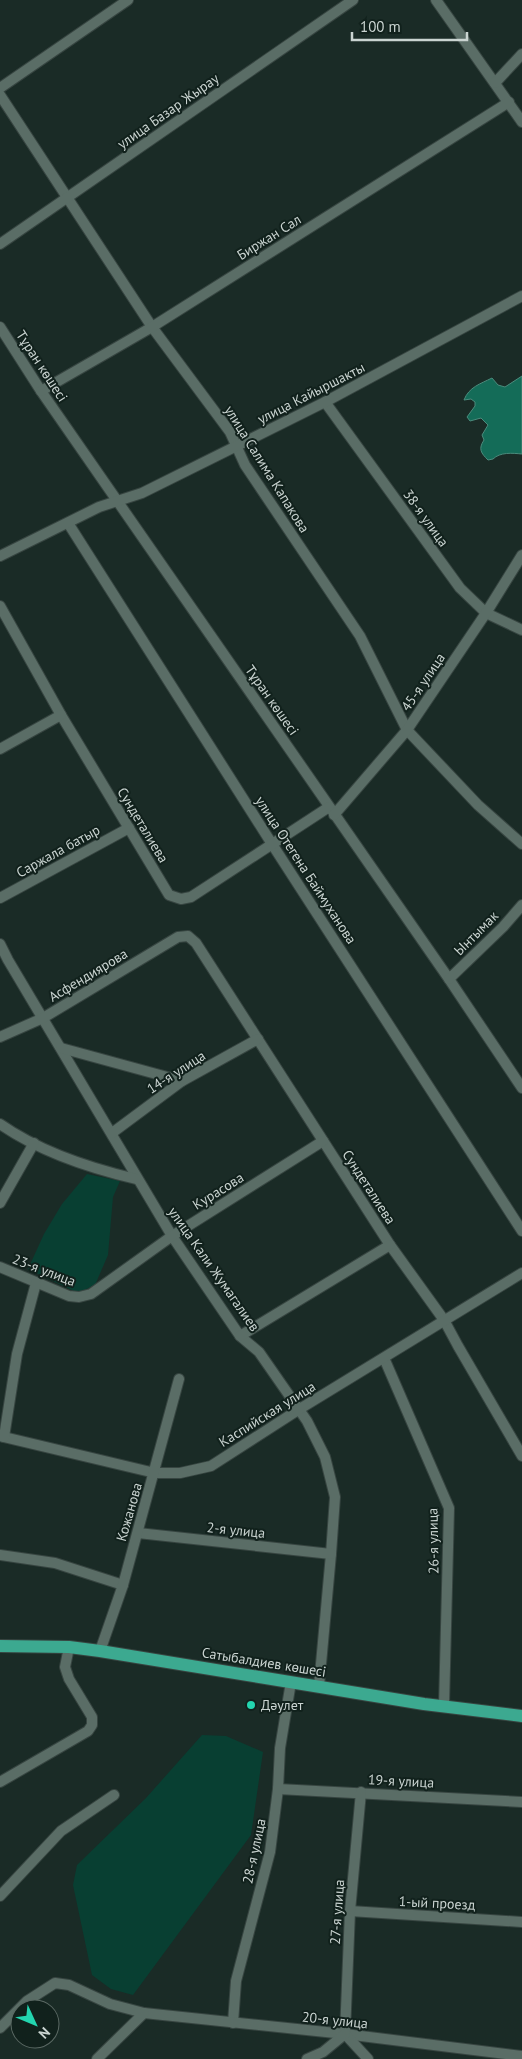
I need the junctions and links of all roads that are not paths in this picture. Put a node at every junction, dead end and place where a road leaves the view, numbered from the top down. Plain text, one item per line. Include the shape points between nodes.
1 (128, 0) edge
2 (352, 0) edge
3 (436, 0) edge
4 (522, 54) edge
5 (495, 83) junction
6 (0, 88) edge
7 (0, 95) edge
8 (509, 102) junction
9 (522, 122) edge
10 (67, 198) junction
11 (0, 244) edge
12 (522, 296) edge
13 (0, 327) edge
14 (152, 327) junction
15 (41, 391) junction
16 (324, 402) junction
17 (236, 446) junction
18 (119, 502) junction
19 (68, 523) junction
20 (522, 555) edge
21 (0, 556) edge
22 (0, 606) edge
23 (486, 613) junction
24 (522, 630) edge
25 (61, 714) junction
26 (407, 730) junction
27 (0, 749) edge
28 (332, 811) junction
29 (129, 828) junction
30 (272, 844) junction
31 (522, 844) edge
32 (0, 898) edge
33 (522, 905) edge
34 (188, 936) joint
35 (0, 944) edge
36 (449, 979) junction
37 (43, 1018) junction
38 (0, 1037) edge
39 (258, 1039) junction
40 (61, 1048) junction
41 (182, 1081) junction
42 (522, 1088) edge
43 (0, 1124) edge
44 (112, 1133) junction
45 (323, 1141) junction
46 (34, 1142) junction
47 (136, 1179) junction
48 (0, 1203) edge
49 (522, 1231) edge
50 (172, 1236) junction
51 (390, 1245) junction
52 (0, 1267) edge
53 (522, 1273) edge
54 (36, 1283) junction
55 (79, 1297) joint
56 (444, 1320) junction
57 (240, 1336) junction
58 (384, 1358) junction
59 (179, 1380) dead end
60 (298, 1410) junction
61 (2, 1436) edge
62 (522, 1456) edge
63 (155, 1472) junction
64 (138, 1532) junction
65 (332, 1554) junction
66 (0, 1555) edge
67 (123, 1585) junction
68 (0, 1646) edge
69 (69, 1647) junction
70 (100, 1650) junction
71 (291, 1682) junction
72 (320, 1686) junction
73 (444, 1706) junction
74 (522, 1716) edge
75 (0, 1782) edge
76 (278, 1789) junction
77 (361, 1792) junction
78 (114, 1795) dead end
79 (522, 1802) edge
80 (0, 1896) edge
81 (350, 1911) junction
82 (522, 1922) edge
83 (144, 2013) junction
84 (233, 2023) junction
85 (0, 2028) edge
86 (345, 2034) junction
87 (522, 2056) edge
88 (98, 2059) edge
89 (308, 2059) edge
90 (368, 2059) edge

1 - 6 street
2 - 10 street, улица Базар Жырау
3 - 5 street
4 - 5 street
5 - 8 street
7 - 10 street, улица Салима Капакова
8 - 9 street
8 - 14 street, Биржан Сал
10 - 11 street, улица Базар Жырау
10 - 14 street, улица Салима Капакова
12 - 16 street, улица Кайыршакты
13 - 15 street, Тұран көшесі
14 - 15 street, Биржан Сал
14 - 17 street, улица Салима Капакова via 230,432
15 - 18 street, Тұран көшесі
16 - 17 street, улица Кайыршакты
16 - 23 street, 38-я улица via 460,588
17 - 18 street, улица Кайыршакты
17 - 26 street, улица Салима Капакова via 244,465 360,636
18 - 19 street, улица Кайыршакты via 99,507
18 - 28 street, Тұран көшесі
19 - 21 street, улица Кайыршакты
19 - 30 street, улица Отегена Баймуханова
20 - 23 street, 45-я улица
22 - 25 street, Сундеталиева
23 - 24 street, 38-я улица
23 - 26 street, 45-я улица
25 - 27 street
25 - 29 street, Сундеталиева
26 - 28 street, 45-я улица
26 - 31 street, улица Салима Капакова via 478,805
28 - 30 street, Сундеталиева
28 - 36 street, Тұран көшесі
29 - 30 street, Сундеталиева via 169,895 181,900 191,897
29 - 32 street, Саржала батыр
30 - 49 street, улица Отегена Баймуханова
33 - 36 street, Ынтымак
34 - 37 street, Асфендиярова via 178,936
34 - 39 street, Сундеталиева via 196,942
35 - 37 street, улица Кали Жумагалиев
36 - 42 street, Тұран көшесі
37 - 38 street, Асфендиярова
37 - 40 street, улица Кали Жумагалиев
39 - 41 street, 14-я улица
39 - 45 street, Сундеталиева
40 - 41 street
40 - 44 street, улица Кали Жумагалиев
41 - 44 street, 14-я улица
43 - 46 street
44 - 47 street, улица Кали Жумагалиев
45 - 50 street, Курасова
45 - 51 street, Сундеталиева
46 - 47 street via 74,1162
46 - 48 street
47 - 50 street, улица Кали Жумагалиев
50 - 55 street, Курасова via 91,1294
50 - 57 street, улица Кали Жумагалиев
51 - 56 street, Сундеталиева
51 - 57 street
52 - 54 street, 23-я улица
53 - 56 street, Каспийская улица
54 - 55 street, 23-я улица
54 - 61 street via 17,1354
56 - 58 street, Каспийская улица
56 - 62 street, Сундеталиева
57 - 60 street, улица Кали Жумагалиев via 259,1352
58 - 60 street, Каспийская улица
58 - 73 street, 26-я улица via 449,1508
59 - 63 street, Кожанова
60 - 63 street, Каспийская улица via 210,1466 180,1473
60 - 65 street, улица Кали Жумагалиев via 325,1457 334,1496
61 - 63 street, Каспийская улица
63 - 64 street, Кожанова
64 - 65 street, 2-я улица
64 - 67 street, Кожанова
65 - 72 street, улица Кали Жумагалиев
66 - 67 street via 55,1563
67 - 70 street, Кожанова
68 - 69 main road, Сатыбалдиев көшесі
69 - 70 main road, Сатыбалдиев көшесі
69 - 75 street via 65,1668 92,1717 92,1724 88,1731
70 - 71 main road, Сатыбалдиев көшесі
71 - 72 main road, Сатыбалдиев көшесі
71 - 76 street, 28-я улица via 280,1748
72 - 73 main road, Сатыбалдиев көшесі
73 - 74 main road, Сатыбалдиев көшесі
76 - 77 street, 19-я улица
76 - 84 street, 28-я улица via 270,1852 236,1981
77 - 79 street, 19-я улица
77 - 81 street, 27-я улица
78 - 80 street via 61,1831
81 - 82 street, 1-ый проезд
81 - 86 street, 27-я улица
83 - 84 street, 20-я улица
83 - 85 street, 20-я улица via 110,2004 69,1985 55,1983 27,2001
83 - 88 street
84 - 86 street, 20-я улица
86 - 87 street, 20-я улица
86 - 89 street via 323,2052
86 - 90 street

